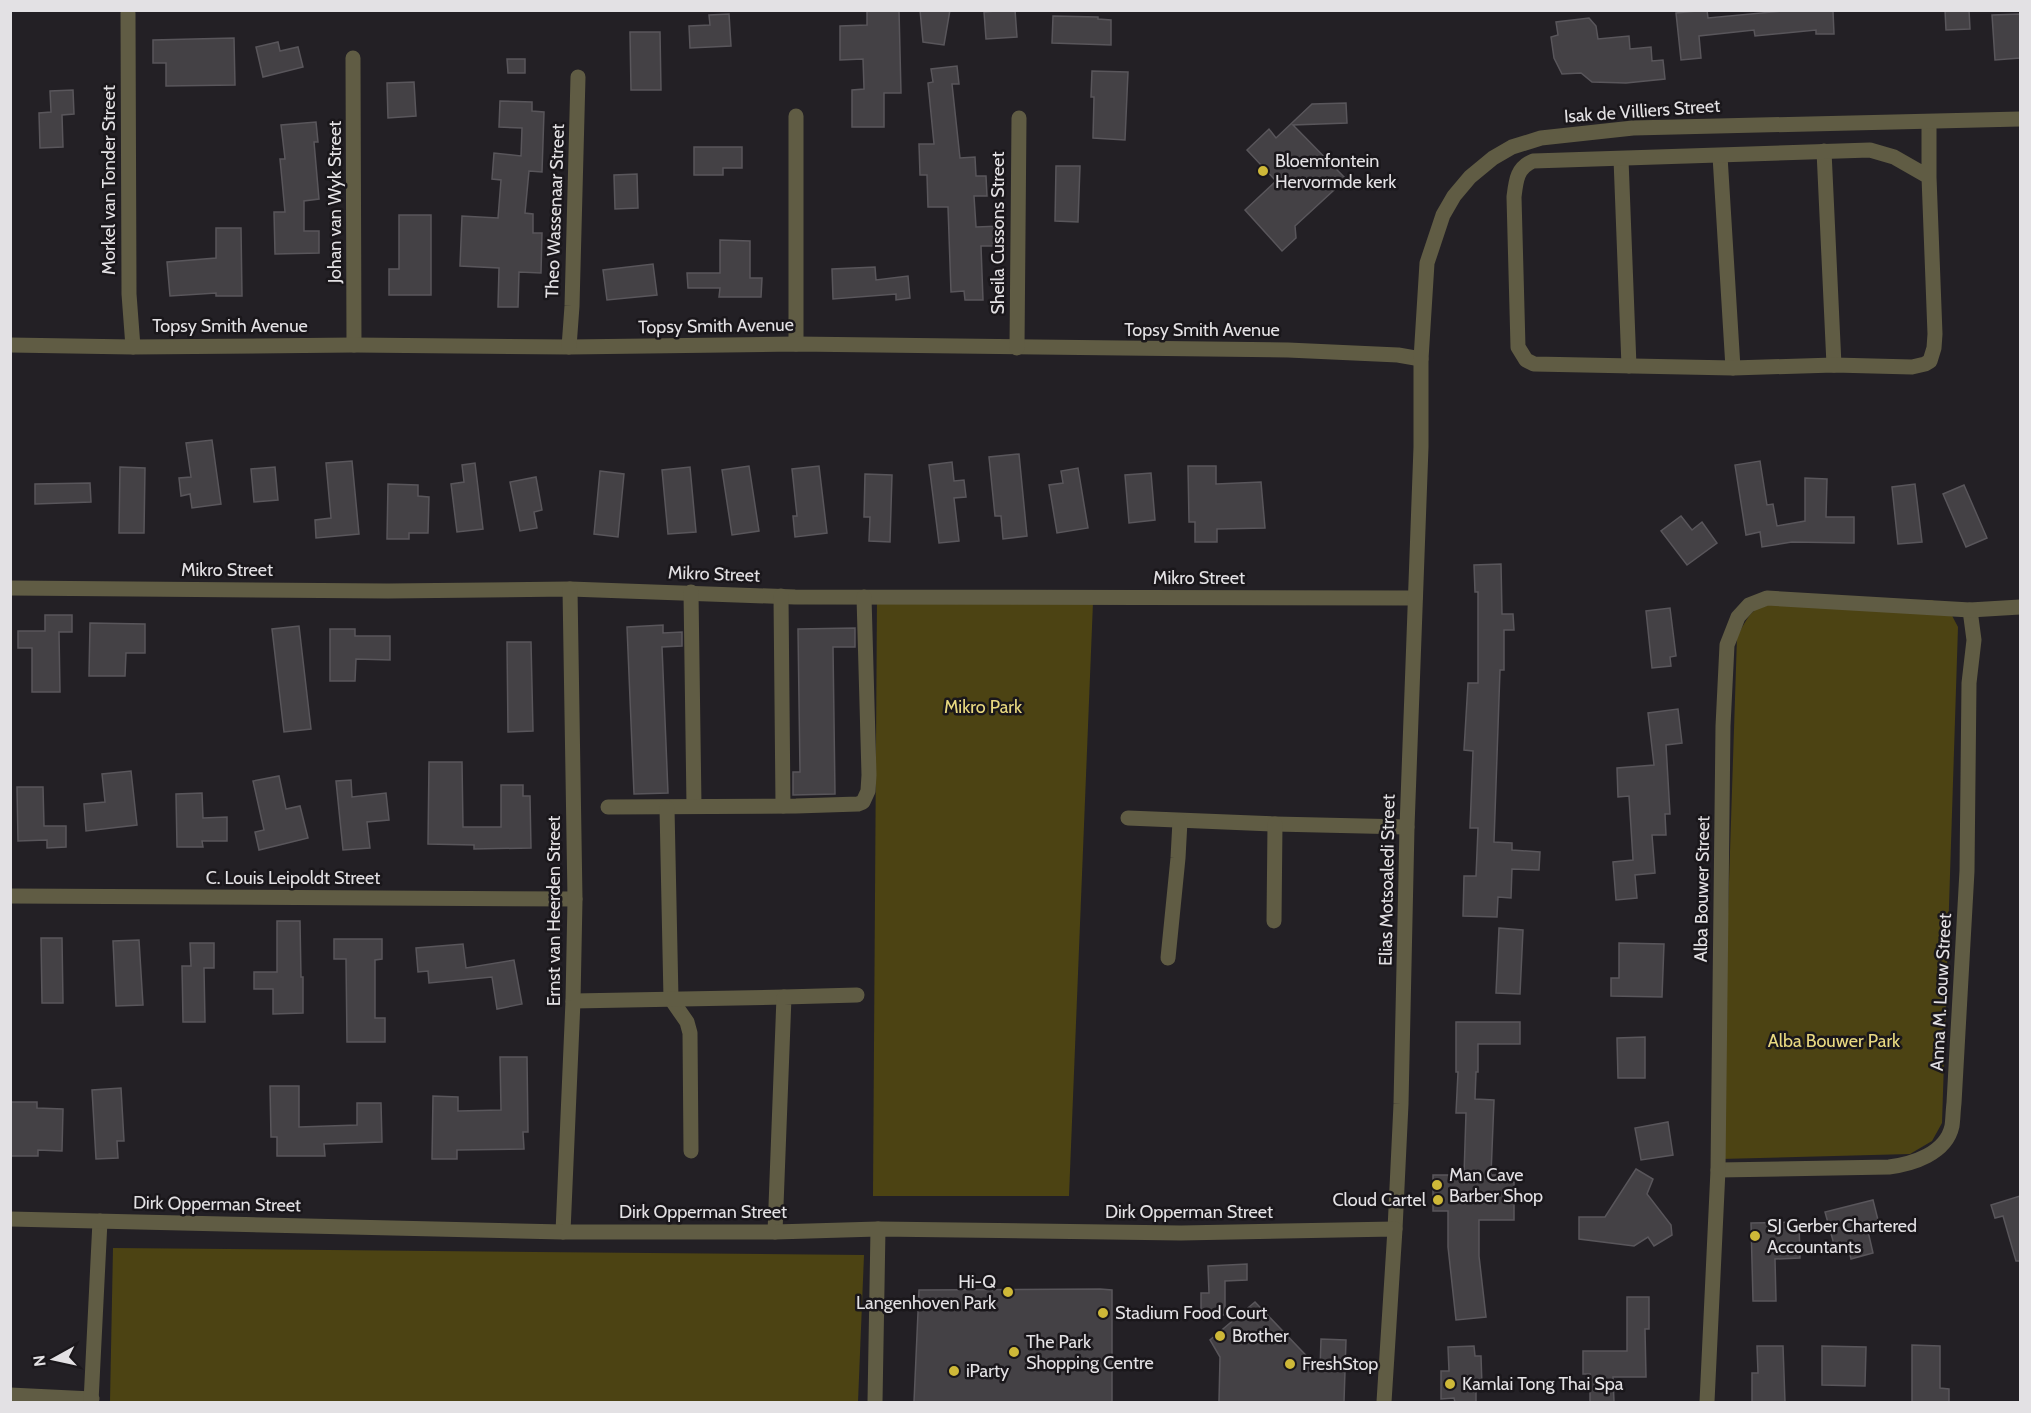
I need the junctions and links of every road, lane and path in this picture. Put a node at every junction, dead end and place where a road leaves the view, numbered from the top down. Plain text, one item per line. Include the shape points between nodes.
1 (128, 13) dead end
2 (353, 58) dead end
3 (578, 77) dead end
4 (796, 116) dead end
5 (1018, 118) dead end
6 (2020, 119) edge
7 (1929, 122) junction
8 (1824, 151) junction
9 (1720, 156) junction
10 (1621, 159) junction
11 (1929, 177) junction
12 (796, 344) junction
13 (10, 345) edge
14 (354, 345) junction
15 (133, 347) junction
16 (569, 347) junction
17 (1017, 348) junction
18 (1421, 359) junction
19 (1834, 365) junction
20 (1629, 366) junction
21 (1733, 368) junction
22 (10, 588) edge
23 (570, 590) junction
24 (691, 592) junction
25 (781, 596) junction
26 (864, 597) junction
27 (1416, 598) junction
28 (2020, 607) edge
29 (1970, 610) junction
30 (694, 806) junction
31 (783, 806) junction
32 (608, 807) dead end
33 (667, 808) junction
34 (1128, 818) dead end
35 (1180, 821) junction
36 (1275, 824) junction
37 (1407, 827) junction
38 (10, 896) edge
39 (575, 899) junction
40 (1274, 921) dead end
41 (1168, 958) dead end
42 (857, 995) dead end
43 (784, 997) junction
44 (671, 999) junction
45 (573, 1001) junction
46 (691, 1151) dead end
47 (1718, 1170) junction
48 (10, 1219) edge
49 (100, 1221) junction
50 (878, 1229) junction
51 (1395, 1229) junction
52 (563, 1232) junction
53 (775, 1232) junction
54 (10, 1395) edge
55 (91, 1401) edge
56 (875, 1402) edge
57 (1384, 1402) edge
58 (1707, 1402) edge

1 - 15 street, Morkel van Tonder Street via 129,294
2 - 14 street, Johan van Wyk Street
3 - 16 street, Theo Wassenaar Street
4 - 12 street
5 - 17 street, Sheila Cussons Street
6 - 7 street, Isak de Villiers Street
7 - 11 street
7 - 18 street, Isak de Villiers Street via 1633,128 1541,138 1512,147 1470,177 1443,215 1427,263
8 - 9 street
8 - 11 street via 1883,152
8 - 19 street
9 - 10 street
9 - 21 street
10 - 20 street
10 - 20 street via 1533,161 1521,168 1514,197 1517,338 1526,360 1534,364
11 - 19 street via 1935,334 1930,361 1912,367
12 - 16 street, Topsy Smith Avenue
12 - 17 street, Topsy Smith Avenue
13 - 15 street, Topsy Smith Avenue
14 - 15 street, Topsy Smith Avenue
14 - 16 street, Topsy Smith Avenue
17 - 18 street, Topsy Smith Avenue via 1288,350
18 - 27 street, Elias Motsoaledi Street
19 - 21 street
20 - 21 street
22 - 23 street, Mikro Street
23 - 24 street, Mikro Street
23 - 39 street, Ernst van Heerden Street
24 - 25 street, Mikro Street
24 - 30 street
25 - 26 street, Mikro Street
25 - 31 street
26 - 27 street, Mikro Street
26 - 31 street via 869,775 866,798 858,804
27 - 37 street, Elias Motsoaledi Street
28 - 29 street, Alba Bouwer Street
29 - 47 street, Anna M. Louw Street via 1974,640 1969,684 1967,871 1954,1103 1948,1137 1931,1154 1904,1165
29 - 47 street, Alba Bouwer Street via 1767,598 1749,605 1732,630 1727,645 1723,726
30 - 31 street
30 - 33 street
32 - 33 street
33 - 44 street
34 - 35 street
35 - 36 street
35 - 41 street
36 - 37 street
36 - 40 street
37 - 51 street, Elias Motsoaledi Street
38 - 39 street, C. Louis Leipoldt Street
39 - 45 street, Ernst van Heerden Street
42 - 43 street
43 - 44 street
43 - 53 street
44 - 45 street
44 - 46 street via 690,1033
45 - 52 street, Ernst van Heerden Street
47 - 58 street, Alba Bouwer Street
48 - 49 street, Dirk Opperman Street
49 - 52 street, Dirk Opperman Street
49 - 55 street
50 - 51 street, Dirk Opperman Street via 1181,1233
50 - 53 street, Dirk Opperman Street
50 - 56 street
51 - 57 street, Elias Motsoaledi Street
52 - 53 street, Dirk Opperman Street
54 - 55 street

